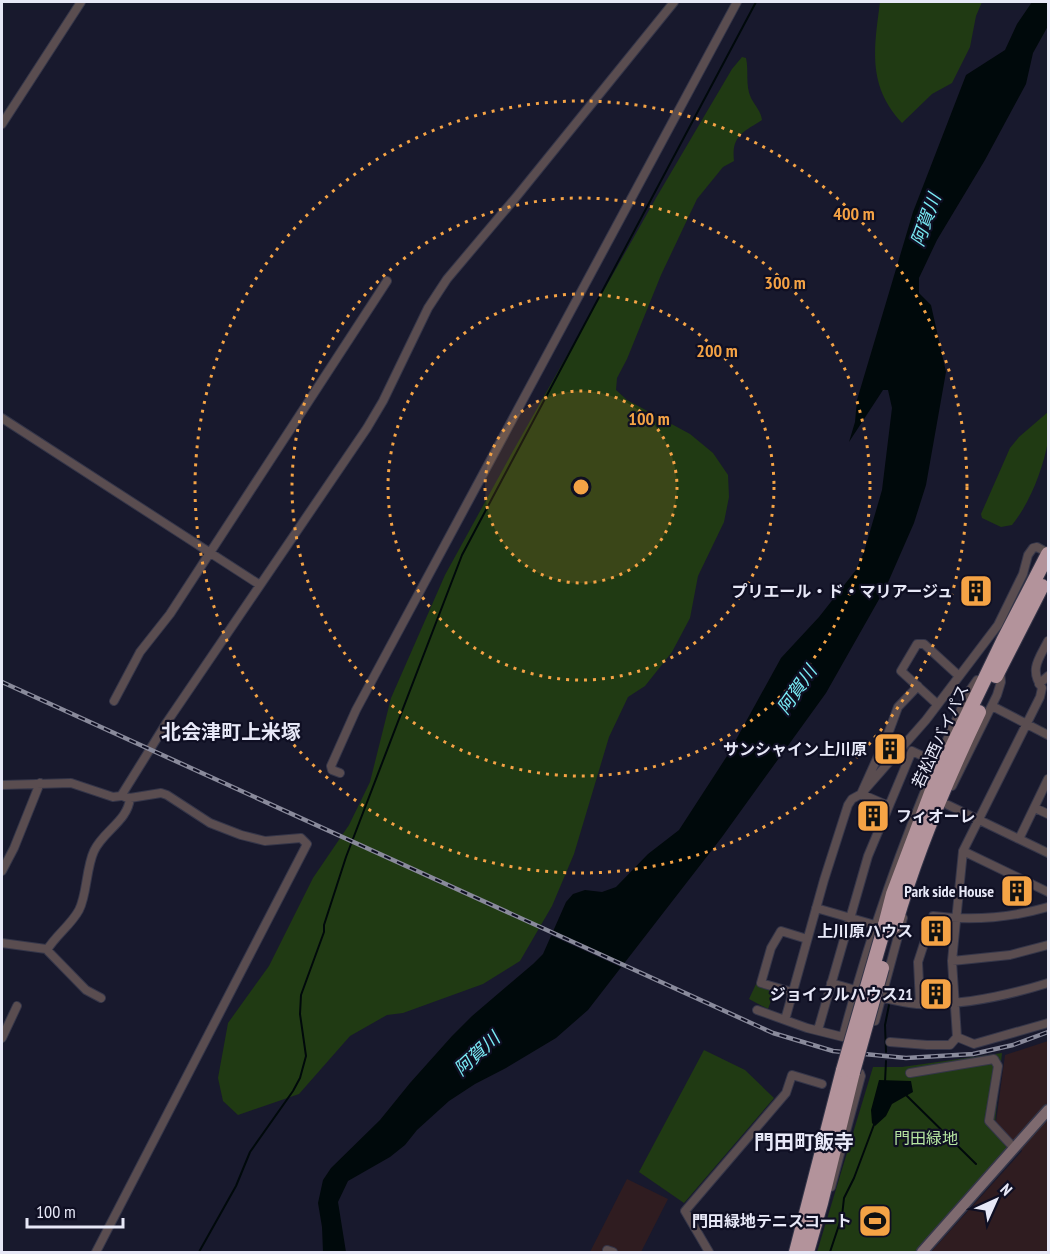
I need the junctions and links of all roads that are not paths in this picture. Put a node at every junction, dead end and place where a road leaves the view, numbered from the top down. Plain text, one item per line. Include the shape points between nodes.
1 (81, 2) edge
2 (674, 2) edge
3 (737, 2) edge
4 (2, 124) edge
5 (387, 281) dead end
6 (2, 418) edge
7 (210, 553) junction
8 (1048, 554) edge
9 (1048, 573) edge
10 (260, 585) junction
11 (1048, 641) edge
12 (999, 670) junction
13 (959, 676) junction
14 (1048, 676) edge
15 (984, 682) junction
16 (1039, 684) junction
17 (918, 686) junction
18 (114, 701) dead end
19 (937, 704) junction
20 (992, 706) junction
21 (1025, 724) junction
22 (1048, 735) edge
23 (903, 746) junction
24 (912, 751) junction
25 (935, 762) junction
26 (339, 773) dead end
27 (1048, 779) edge
28 (40, 783) junction
29 (2, 785) edge
30 (861, 794) junction
31 (125, 797) junction
32 (948, 805) dead end
33 (889, 806) junction
34 (1035, 808) junction
35 (1048, 814) edge
36 (978, 819) junction
37 (1019, 839) junction
38 (963, 851) junction
39 (1048, 853) edge
40 (2, 871) edge
41 (1048, 892) edge
42 (1048, 907) edge
43 (816, 908) junction
44 (849, 918) junction
45 (954, 918) junction
46 (885, 930) junction
47 (807, 939) junction
48 (2, 943) edge
49 (1048, 945) edge
50 (47, 950) junction
51 (952, 961) junction
52 (831, 983) junction
53 (1048, 983) edge
54 (855, 990) junction
55 (792, 992) junction
56 (881, 997) junction
57 (101, 998) dead end
58 (920, 1004) junction
59 (954, 1004) junction
60 (17, 1006) dead end
61 (757, 1010) dead end
62 (785, 1020) junction
63 (875, 1021) dead end
64 (1048, 1023) edge
65 (818, 1030) junction
66 (957, 1037) junction
67 (2, 1038) edge
68 (890, 1041) dead end
69 (848, 1071) junction
70 (905, 1073) dead end
71 (822, 1084) dead end
72 (1048, 1110) edge
73 (1014, 1149) junction
74 (96, 1252) edge
75 (709, 1252) edge
76 (794, 1252) edge
77 (807, 1252) edge
78 (814, 1252) edge
79 (922, 1252) edge

1 - 4 street
2 - 10 street via 447,279 428,308 367,428
3 - 26 street via 356,710 331,766
5 - 7 street
6 - 7 street
7 - 10 street
7 - 18 street via 141,652
8 - 13 street via 1037,547 1031,550 998,625
8 - 15 highway, 若松西バイパス
9 - 12 highway, 若松西バイパス
10 - 31 street via 167,722
11 - 16 street via 1034,672
12 - 20 street via 1001,682
12 - 46 highway, 若松西バイパス
13 - 17 street via 924,644 917,644 901,670
13 - 19 street
14 - 16 street
15 - 25 street via 976,680
15 - 46 highway, 若松西バイパス via 936,780 893,894
16 - 21 street via 1042,691
17 - 19 street
17 - 30 street via 898,707
19 - 23 street
20 - 21 street
20 - 46 street via 942,809 909,899
21 - 22 street
21 - 36 street
23 - 24 street
23 - 30 street
24 - 25 street
24 - 33 street
25 - 46 street via 888,885
27 - 34 street
28 - 29 street
28 - 31 street via 71,783 113,797
28 - 40 street
30 - 33 street
30 - 43 street via 849,805
31 - 50 street via 126,814 93,853 80,909
31 - 74 street via 167,795 210,823 234,833 265,841 301,838 307,844
32 - 36 street
33 - 44 street
34 - 35 street
34 - 37 street
36 - 37 street
36 - 38 street
37 - 39 street
38 - 41 street
38 - 45 street
42 - 45 street via 998,918
43 - 44 street
43 - 47 street
44 - 46 street
44 - 52 street
45 - 51 street
45 - 58 street via 933,916 918,962
46 - 54 street
46 - 56 street
46 - 69 highway, 若松西バイパス, bridge
47 - 55 street
47 - 55 street via 781,931 771,948 761,982
48 - 50 street
49 - 51 street via 1010,955
50 - 57 street via 86,990
51 - 59 street
52 - 54 street
52 - 65 street
53 - 59 street
54 - 56 street
54 - 65 street via 843,1037
55 - 62 street
56 - 58 street
56 - 63 street
58 - 59 street
59 - 66 street
60 - 67 street
61 - 62 street
62 - 65 street
64 - 66 street via 974,1044
66 - 68 street via 950,1044
69 - 76 highway, 若松西バイパス
69 - 77 highway, 若松西バイパス
70 - 73 street via 994,1059 998,1066 989,1121
71 - 75 street via 792,1075 786,1093 685,1211
72 - 73 street
73 - 79 street
76 - 78 street via 843,1066 861,1076

